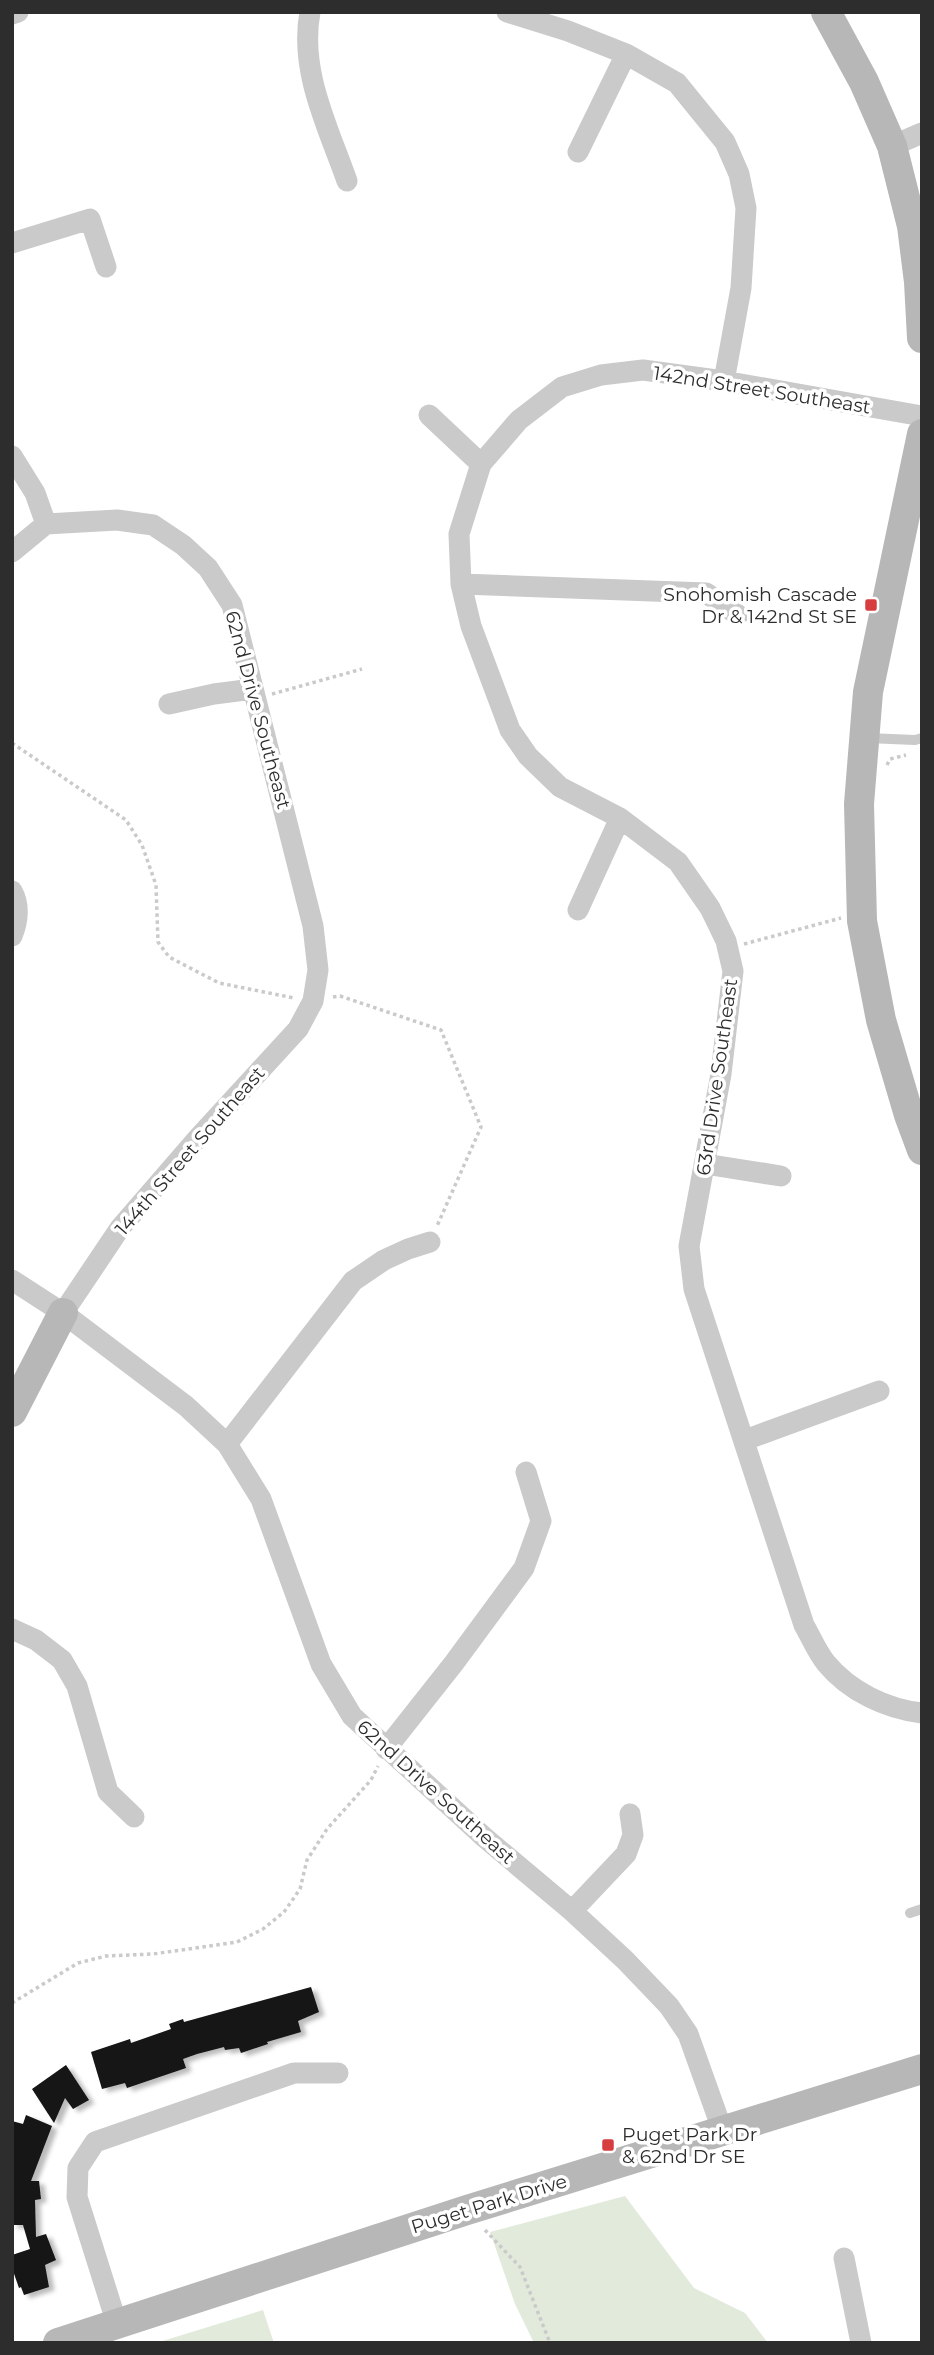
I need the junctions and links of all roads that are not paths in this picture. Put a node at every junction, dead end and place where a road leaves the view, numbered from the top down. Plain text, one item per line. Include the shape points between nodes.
1 (18, 12) edge
2 (310, 12) edge
3 (507, 12) edge
4 (826, 12) edge
5 (12, 14) edge
6 (626, 54) junction
7 (922, 133) edge
8 (892, 146) junction
9 (578, 152) dead end
10 (348, 181) dead end
11 (15, 241) edge
12 (106, 267) dead end
13 (922, 338) edge
14 (724, 381) junction
15 (562, 387) joint
16 (429, 415) dead end
17 (922, 416) edge
18 (922, 434) edge
19 (12, 456) edge
20 (481, 464) junction
21 (46, 524) junction
22 (12, 552) edge
23 (461, 584) junction
24 (738, 615) dead end
25 (253, 689) junction
26 (169, 704) dead end
27 (864, 738) junction
28 (922, 738) edge
29 (620, 818) junction
30 (12, 891) edge
31 (578, 910) dead end
32 (12, 936) edge
33 (298, 1028) joint
34 (922, 1150) edge
35 (705, 1164) junction
36 (781, 1177) dead end
37 (429, 1242) road end
38 (12, 1280) edge
39 (63, 1313) junction
40 (879, 1391) dead end
41 (12, 1412) edge
42 (745, 1440) junction
43 (227, 1444) junction
44 (526, 1472) dead end
45 (12, 1629) edge
46 (916, 1713) edge
47 (386, 1749) junction
48 (630, 1814) dead end
49 (134, 1816) dead end
50 (922, 1909) edge
51 (572, 1911) junction
52 (910, 1913) dead end
53 (922, 2069) edge
54 (338, 2073) dead end
55 (723, 2132) junction
56 (844, 2258) dead end
57 (117, 2323) junction
58 (58, 2343) edge
59 (861, 2343) edge

1 - 5 street
2 - 10 street via 306,46 310,76
3 - 6 street
4 - 8 street
6 - 9 street
6 - 14 street via 677,83 725,142 739,174 746,208 741,288
7 - 8 street
8 - 13 street via 912,226
11 - 12 street via 90,219
14 - 15 street, 142nd Street Southeast via 643,370 601,375
14 - 17 street, 142nd Street Southeast
15 - 20 street, 63rd Drive Southeast via 519,419
16 - 20 street
18 - 27 street via 868,691
19 - 21 street via 35,493
20 - 23 street, 63rd Drive Southeast via 459,534
21 - 22 street
21 - 25 street, 62nd Drive Southeast via 117,520 153,525 183,545 208,568 232,605
23 - 24 street via 706,593
23 - 29 street, 63rd Drive Southeast via 471,626 510,730 528,756 560,787
25 - 26 street
25 - 33 street, 62nd Drive Southeast via 313,926 317,971 313,1001
27 - 28 lane
27 - 34 street via 859,804 862,913 881,1020
29 - 31 street
29 - 35 street, 63rd Drive Southeast via 678,862 710,908 728,948 733,971
30 - 32 street via 18,921
33 - 39 street, 144th Street Southeast via 120,1228
35 - 36 street
35 - 42 street, 63rd Drive Southeast via 689,1246 694,1289
37 - 43 street via 384,1260 353,1281
38 - 39 street, 62nd Drive Southeast
39 - 41 street
39 - 43 street, 62nd Drive Southeast via 186,1406
40 - 42 street
42 - 46 street, 63rd Drive Southeast via 804,1625 826,1663 881,1704
43 - 47 street, 62nd Drive Southeast via 261,1499 321,1664 352,1716
44 - 47 street via 541,1521 524,1568
45 - 49 street via 62,1660 77,1686 107,1792
47 - 51 street, 62nd Drive Southeast
48 - 51 street via 634,1835 626,1854
50 - 52 lane
51 - 55 street, 62nd Drive Southeast via 669,2006 692,2043
53 - 55 street, Puget Park Drive
54 - 57 street via 294,2073 95,2142 78,2168 77,2197
55 - 57 street, Puget Park Drive
56 - 59 street
57 - 58 street, Puget Park Drive

